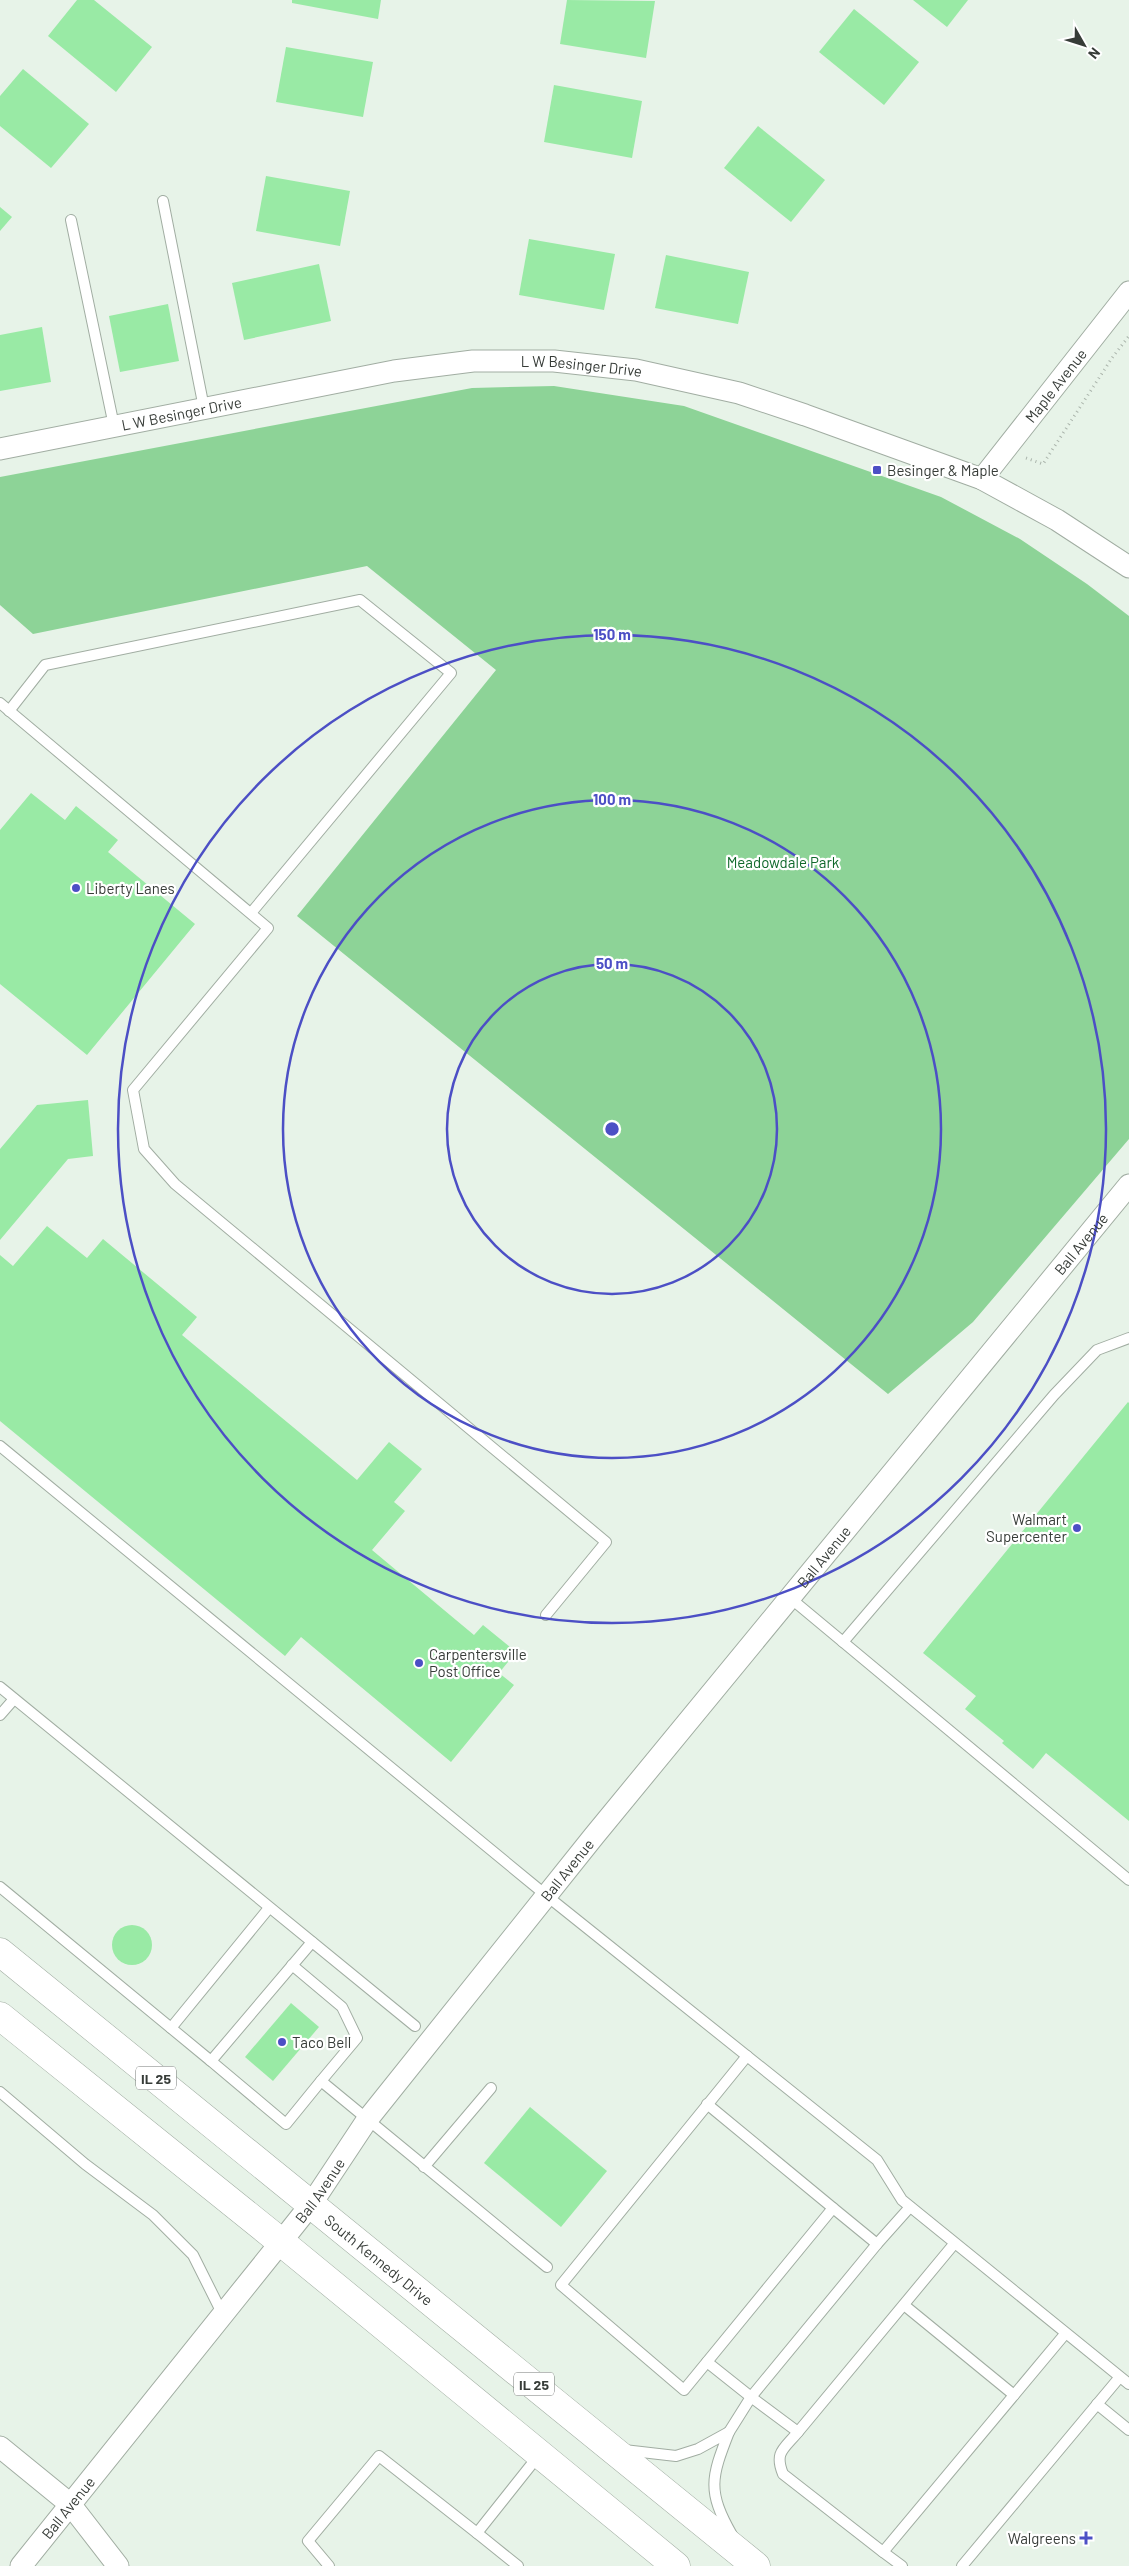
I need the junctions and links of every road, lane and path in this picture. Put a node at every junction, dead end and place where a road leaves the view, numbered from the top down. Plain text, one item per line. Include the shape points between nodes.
1 (163, 201) dead end
2 (71, 220) dead end
3 (1129, 292) edge
4 (1129, 336) edge
5 (204, 408) junction
6 (114, 426) junction
7 (0, 449) edge
8 (1004, 451) junction
9 (982, 479) junction
10 (1129, 567) edge
11 (0, 703) edge
12 (10, 711) junction
13 (251, 913) junction
14 (1129, 1185) edge
15 (1129, 1338) edge
16 (0, 1446) edge
17 (789, 1597) junction
18 (546, 1615) dead end
19 (843, 1642) junction
20 (0, 1687) edge
21 (14, 1699) junction
22 (0, 1715) edge
23 (1129, 1880) edge
24 (0, 1887) edge
25 (547, 1896) junction
26 (269, 1908) junction
27 (312, 1942) junction
28 (0, 1952) edge
29 (292, 1965) junction
30 (0, 2016) edge
31 (415, 2026) dead end
32 (171, 2028) junction
33 (747, 2056) junction
34 (211, 2062) junction
35 (321, 2082) junction
36 (492, 2088) dead end
37 (0, 2092) edge
38 (707, 2104) junction
39 (367, 2120) junction
40 (424, 2167) junction
41 (312, 2203) junction
42 (910, 2207) junction
43 (833, 2208) junction
44 (281, 2242) junction
45 (877, 2244) junction
46 (954, 2244) junction
47 (547, 2267) dead end
48 (904, 2306) junction
49 (223, 2315) junction
50 (1065, 2334) junction
51 (706, 2362) junction
52 (1119, 2378) junction
53 (1129, 2384) edge
54 (1014, 2394) junction
55 (751, 2396) junction
56 (1098, 2404) junction
57 (1129, 2430) edge
58 (729, 2432) junction
59 (798, 2432) junction
60 (602, 2439) junction
61 (0, 2447) edge
62 (539, 2455) junction
63 (70, 2504) junction
64 (477, 2533) junction
65 (883, 2552) junction
66 (750, 2561) edge
67 (21, 2566) edge
68 (118, 2566) edge
69 (329, 2566) edge
70 (518, 2566) edge
71 (676, 2566) edge
72 (902, 2566) edge
73 (962, 2566) edge

1 - 5 lane
2 - 6 lane
3 - 8 street, Maple Avenue
4 - 8 path via 1043,464
5 - 6 street, L W Besinger Drive
5 - 9 street, L W Besinger Drive via 394,370 473,361 554,361 636,370 739,393
6 - 7 street, L W Besinger Drive
8 - 9 street, Maple Avenue
9 - 10 street, L W Besinger Drive via 1057,520
11 - 12 lane
12 - 13 lane
12 - 13 lane via 45,665 360,600 451,673
13 - 18 lane via 268,928 132,1090 144,1149 175,1184 606,1542
14 - 17 street, Ball Avenue
15 - 19 lane via 1098,1350 1054,1395
16 - 25 lane
17 - 19 lane
17 - 25 street, Ball Avenue
19 - 23 lane
20 - 21 lane
21 - 22 lane
21 - 26 lane
24 - 32 lane
25 - 33 lane
25 - 39 street, Ball Avenue
26 - 27 lane
26 - 32 lane
27 - 29 lane
27 - 31 lane
28 - 41 main road, South Kennedy Drive / IL 25
29 - 34 lane
29 - 35 lane via 342,2007 357,2038
30 - 44 main road
32 - 34 lane
33 - 38 lane
33 - 42 lane via 877,2160 902,2200
34 - 35 lane via 286,2124
35 - 39 lane
36 - 40 lane
37 - 49 lane via 160,2222 193,2255
38 - 43 lane
38 - 51 lane via 561,2285 684,2390
39 - 40 lane
39 - 41 street, Ball Avenue
40 - 47 lane
41 - 44 street, Ball Avenue
41 - 60 main road, South Kennedy Drive / IL 25
42 - 45 lane
42 - 46 lane
43 - 45 lane
43 - 51 lane
44 - 49 street, Ball Avenue
44 - 62 main road
45 - 55 lane
46 - 48 lane
46 - 50 lane
48 - 54 lane
48 - 59 lane
49 - 63 street, Ball Avenue
50 - 52 lane
50 - 54 lane
51 - 55 lane
52 - 53 lane
52 - 56 lane
54 - 65 lane
55 - 58 lane
55 - 59 lane
56 - 57 lane
56 - 73 lane
58 - 60 lane via 698,2450 676,2456 623,2450
58 - 66 lane via 713,2476 714,2490 719,2511
59 - 65 lane via 778,2455 782,2474
60 - 66 main road, South Kennedy Drive / IL 25
61 - 63 street
62 - 64 lane
62 - 71 main road
63 - 67 street, Ball Avenue
63 - 68 street
64 - 69 lane via 379,2456 308,2541
64 - 70 lane
65 - 72 lane

